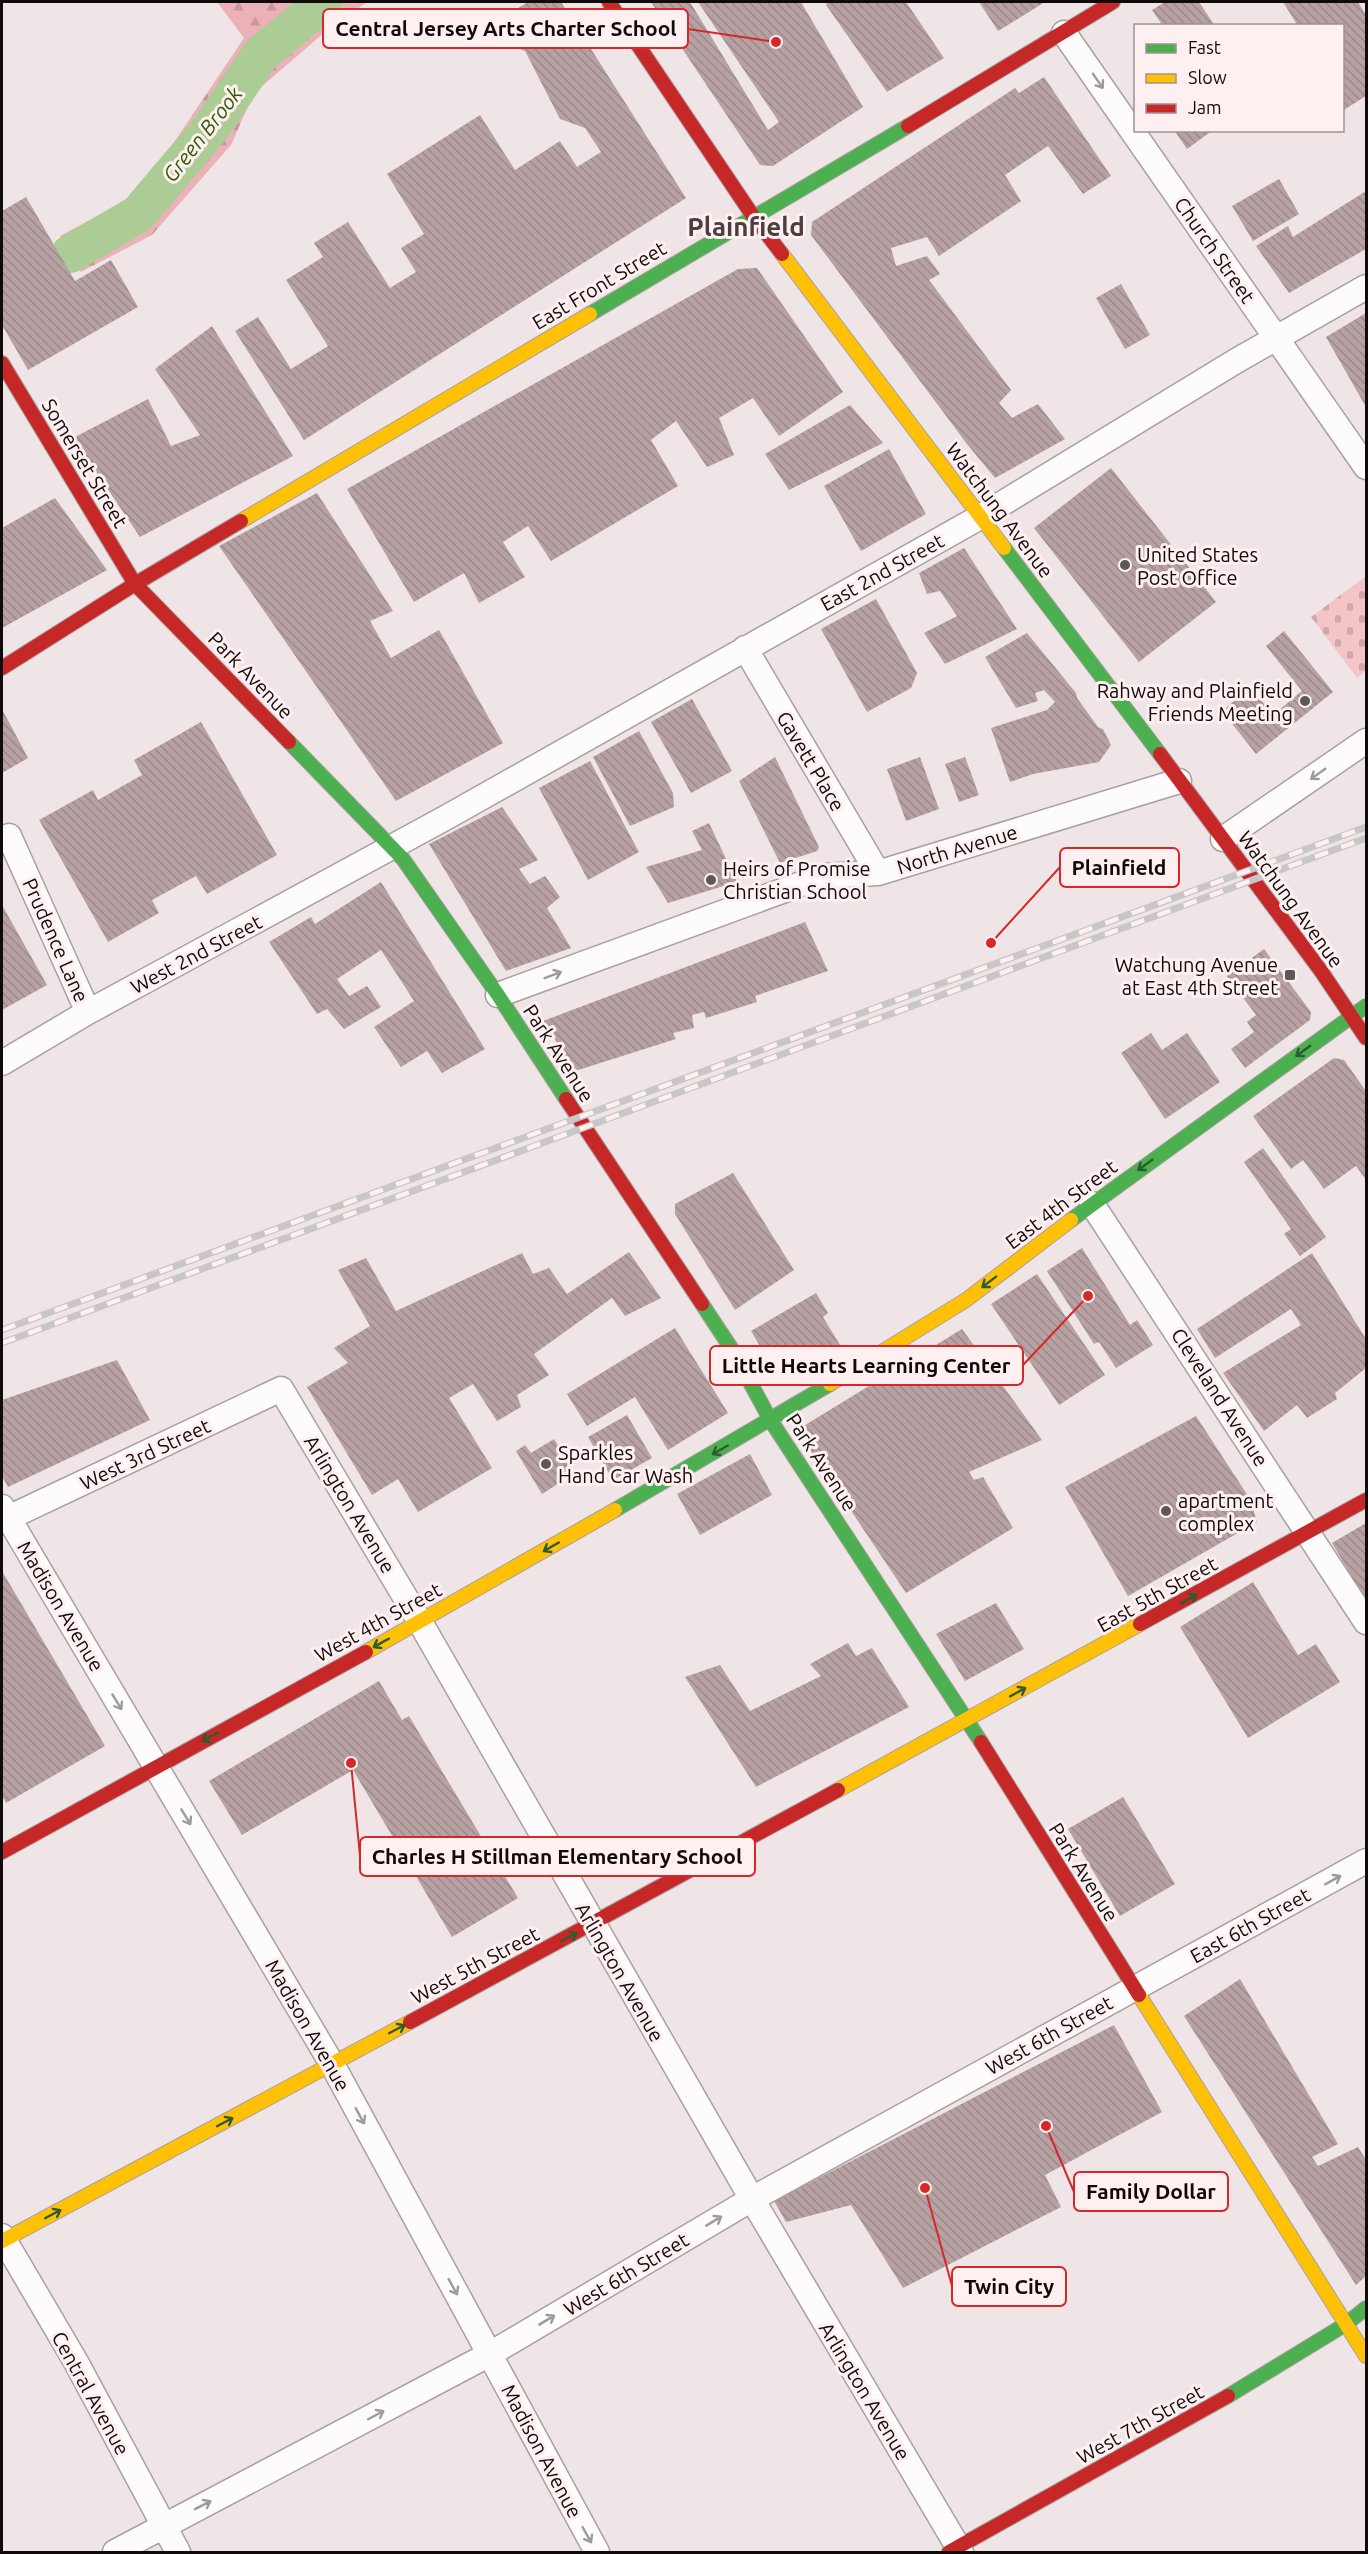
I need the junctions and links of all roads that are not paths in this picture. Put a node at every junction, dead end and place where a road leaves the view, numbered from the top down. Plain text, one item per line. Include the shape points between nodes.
1 (609, 2) edge
2 (1113, 2) edge
3 (1064, 33) junction
4 (753, 216) junction
5 (1366, 287) edge
6 (1278, 339) junction
7 (2, 363) edge
8 (1366, 467) edge
9 (980, 517) junction
10 (135, 584) junction
11 (745, 648) junction
12 (2, 668) edge
13 (1366, 741) edge
14 (1179, 781) junction
15 (5, 838) edge
16 (1223, 839) junction
17 (392, 848) junction
18 (878, 873) junction
19 (498, 995) junction
20 (1366, 1006) edge
21 (88, 1012) junction
22 (1351, 1017) junction
23 (1366, 1038) edge
24 (2, 1063) edge
25 (1092, 1204) junction
26 (281, 1389) joint
27 (771, 1421) junction
28 (1366, 1500) edge
29 (5, 1513) edge
30 (1309, 1533) junction
31 (420, 1622) junction
32 (1366, 1622) edge
33 (967, 1720) junction
34 (156, 1767) junction
35 (2, 1852) edge
36 (1366, 1861) edge
37 (592, 1924) junction
38 (1134, 1988) junction
39 (332, 2064) junction
40 (752, 2199) junction
41 (2, 2239) edge
42 (1366, 2308) edge
43 (1346, 2324) junction
44 (490, 2354) junction
45 (1366, 2356) edge
46 (163, 2526) junction
47 (956, 2551) edge
48 (115, 2553) edge
49 (178, 2553) edge
50 (597, 2553) edge

1 - 4 main road, Watchung Avenue
2 - 3 main road, East Front Street
3 - 4 main road, East Front Street
3 -> 6 street, Church Street
4 - 9 main road, Watchung Avenue
4 - 10 main road, East Front Street
5 - 6 street, East 2nd Street
6 - 8 street, Church Street
6 - 9 street, East 2nd Street
7 - 10 main road, Somerset Street
9 - 11 street, East 2nd Street
9 - 14 main road, Watchung Avenue
10 - 12 main road, East Front Street
10 - 17 main road, Park Avenue
11 - 17 street, East 2nd Street
11 - 18 street, Gavett Place
13 -> 16 street
14 - 16 main road, Watchung Avenue
14 - 18 street, North Avenue
15 - 21 street, Prudence Lane
16 - 22 main road, Watchung Avenue
17 - 19 main road, Park Avenue
17 - 21 street, West 2nd Street
19 -> 18 street, North Avenue via 823,876
19 - 27 main road, Park Avenue via 733,1351
20 - 22 main road, East 4th Street
21 - 24 street, West 2nd Street
22 - 23 main road, Watchung Avenue
22 -> 25 main road, East 4th Street
25 -> 27 main road, East 4th Street via 966,1300
25 - 30 street, Cleveland Avenue
26 - 29 street, West 3rd Street
26 - 31 street, Arlington Avenue
27 -> 31 main road, West 4th Street
27 - 33 main road, Park Avenue
28 - 30 main road, East 5th Street
29 -> 34 street, Madison Avenue
30 - 32 street, Cleveland Avenue
33 -> 30 main road, East 5th Street
31 -> 34 main road, West 4th Street
31 - 37 street, Arlington Avenue
33 - 37 main road, West 5th Street
33 - 38 main road, Park Avenue
34 - 35 main road, West 4th Street
34 -> 39 street, Madison Avenue
38 -> 36 street, East 6th Street
39 -> 37 main road, West 5th Street
37 - 40 street, Arlington Avenue
38 - 40 street, West 6th Street
38 - 43 main road, Park Avenue
41 -> 39 main road, West 5th Street
39 -> 44 street, Madison Avenue
44 -> 40 street, West 6th Street
40 - 47 street, Arlington Avenue
41 - 46 street, Central Avenue via 76,2362
42 - 43 main road, West 7th Street
43 - 45 main road, Park Avenue
43 - 47 main road, West 7th Street via 1217,2403
46 -> 44 street, West 6th Street
44 -> 50 street, Madison Avenue
46 - 48 street, West 6th Street
46 - 49 street, Central Avenue

